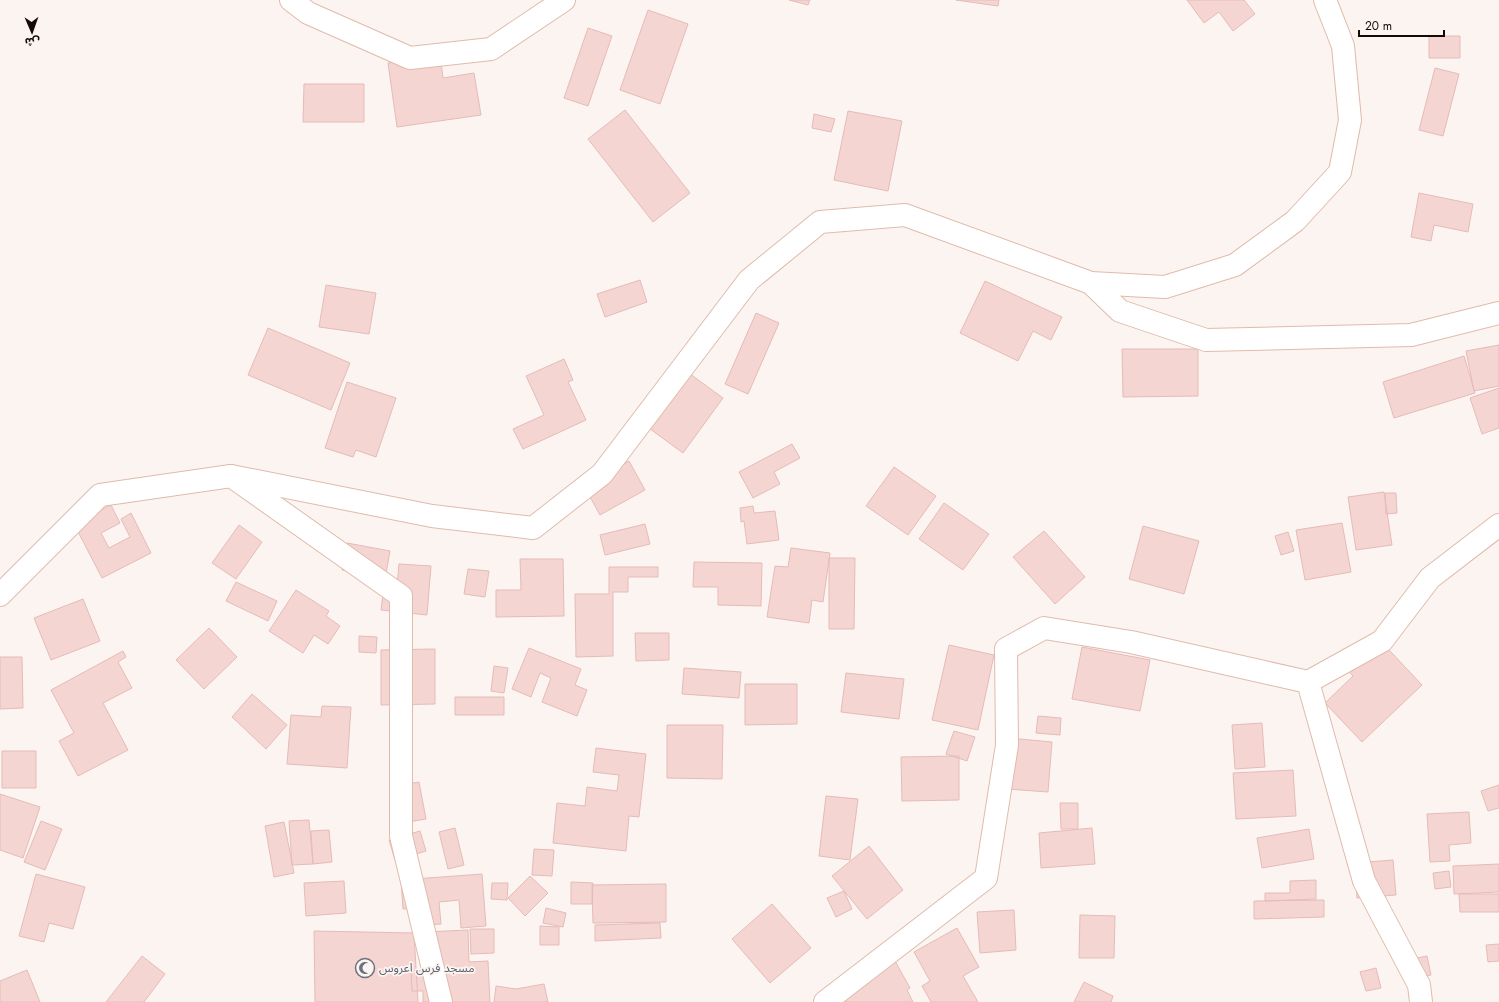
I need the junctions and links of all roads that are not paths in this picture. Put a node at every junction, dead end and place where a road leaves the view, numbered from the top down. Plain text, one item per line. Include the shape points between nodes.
1 (291, 0) edge
2 (564, 0) edge
3 (1325, 0) edge
4 (1091, 283) junction
5 (1499, 313) edge
6 (231, 476) junction
7 (1499, 525) edge
8 (0, 596) edge
9 (1308, 682) junction
10 (441, 1002) edge
11 (825, 1002) edge
12 (1422, 1002) edge

1 - 2 street via 308,13 410,58 491,49
3 - 4 street via 1343,46 1350,120 1340,172 1295,221 1235,265 1165,287
4 - 5 street via 1120,311 1206,340 1410,335
4 - 6 street via 905,215 820,222 749,280 602,474 533,528 432,516
6 - 8 street via 100,495
6 - 10 street via 401,596 401,836
7 - 9 street via 1430,578 1382,641
9 - 11 street via 1131,642 1044,628 1006,649 1007,745 986,878
9 - 12 street via 1364,881 1419,985

